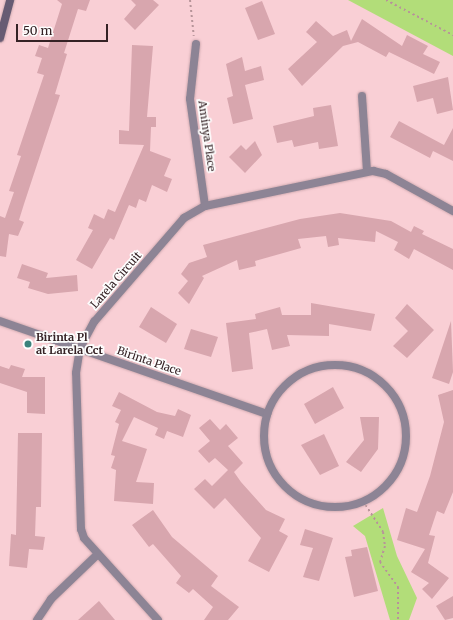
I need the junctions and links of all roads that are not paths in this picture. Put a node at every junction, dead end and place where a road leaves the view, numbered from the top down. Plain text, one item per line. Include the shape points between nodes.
1 (10, 0) edge
2 (0, 38) edge
3 (196, 44) road end
4 (362, 96) dead end
5 (367, 172) junction
6 (205, 206) junction
7 (453, 211) edge
8 (0, 321) edge
9 (80, 348) junction
10 (268, 414) junction
11 (98, 554) junction
12 (37, 620) edge
13 (158, 620) edge

1 - 2 main road
3 - 6 street, Aminya Place via 190,99
4 - 5 street
5 - 6 street, Larela Circuit
5 - 7 street, Larela Circuit via 386,174
6 - 9 street, Larela Circuit via 184,218 94,322
8 - 9 street, Birinta Place
9 - 10 street, Birinta Place
9 - 11 street, Larela Circuit via 76,373 81,529
10 - 10 street via 264,434 267,456 287,488 318,505 344,507 362,501 386,485 404,451 402,414 386,387 361,370 322,366 287,384
11 - 12 street via 51,599
11 - 13 street, Larela Circuit

